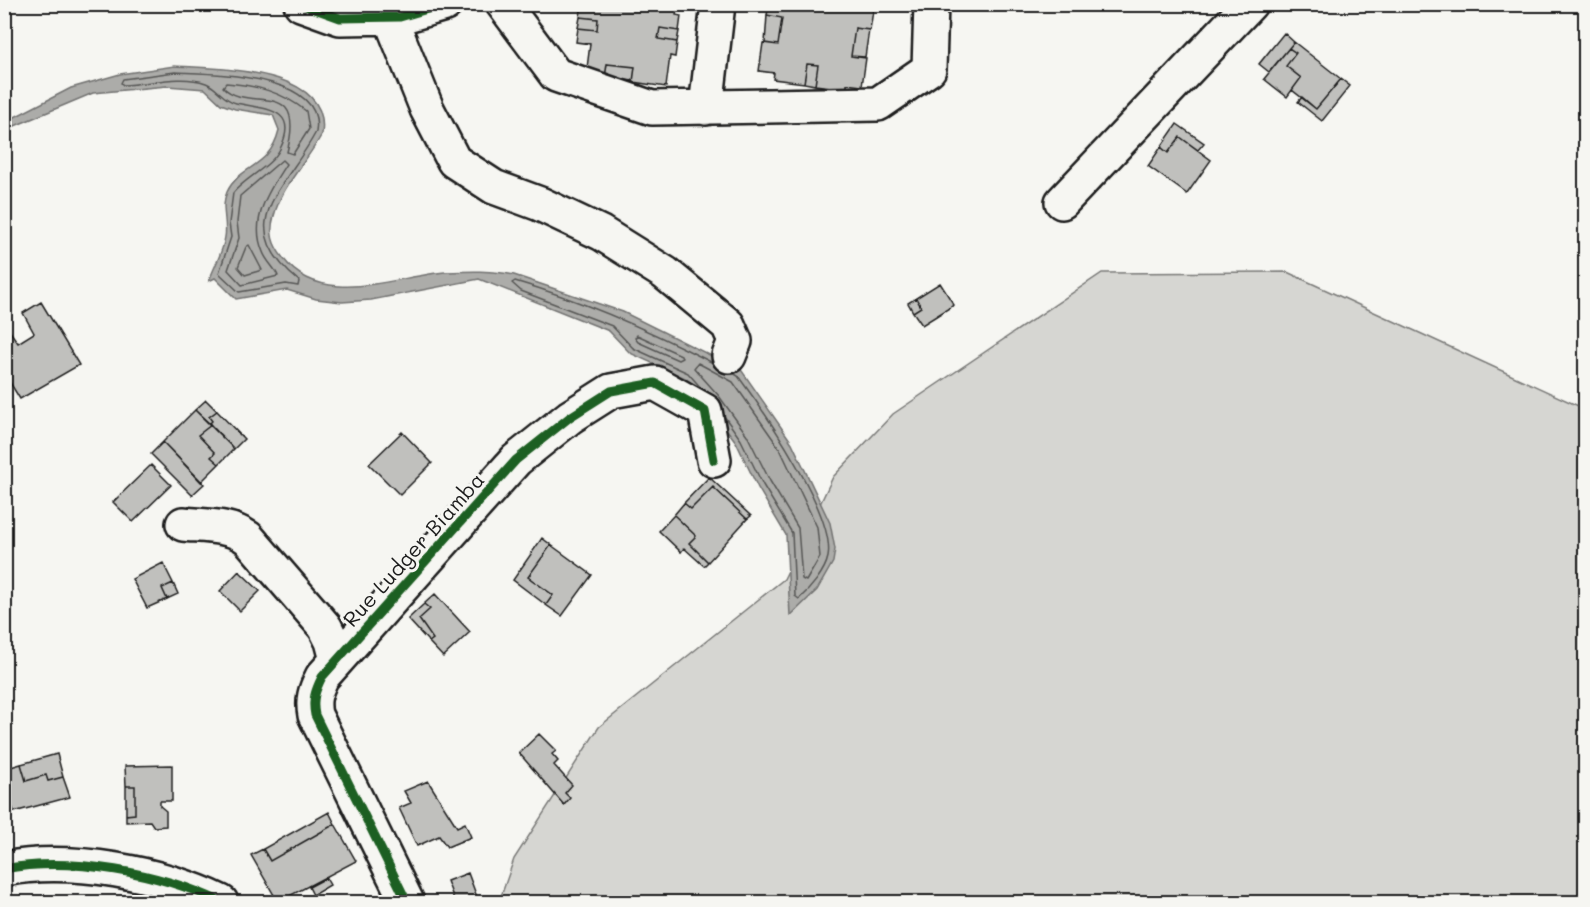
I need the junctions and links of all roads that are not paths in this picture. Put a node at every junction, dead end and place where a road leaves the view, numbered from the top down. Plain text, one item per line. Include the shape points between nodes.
1 (301, 4) edge
2 (445, 4) edge
3 (503, 4) edge
4 (718, 4) edge
5 (931, 4) edge
6 (1250, 4) edge
7 (390, 17) junction
8 (706, 108) junction
9 (1062, 202) dead end
10 (729, 356) dead end
11 (714, 460) dead end
12 (183, 524) dead end
13 (337, 660) junction
14 (4, 869) edge
15 (221, 903) edge
16 (407, 903) edge

1 - 7 street via 340,18
2 - 7 street
3 - 8 street via 556,75 652,108
4 - 8 street
5 - 8 street via 929,69 878,104
6 - 9 street
7 - 10 street via 427,109 454,161 494,187 601,233 665,273 728,325 735,342
11 - 13 street, Rue Ludger Biamba via 705,411 655,383 611,392 570,417 516,460
12 - 13 street via 235,530 249,538 325,627
13 - 16 street, Rue Ludger Biamba via 315,691 315,715
14 - 15 street via 70,865 123,872 196,891

